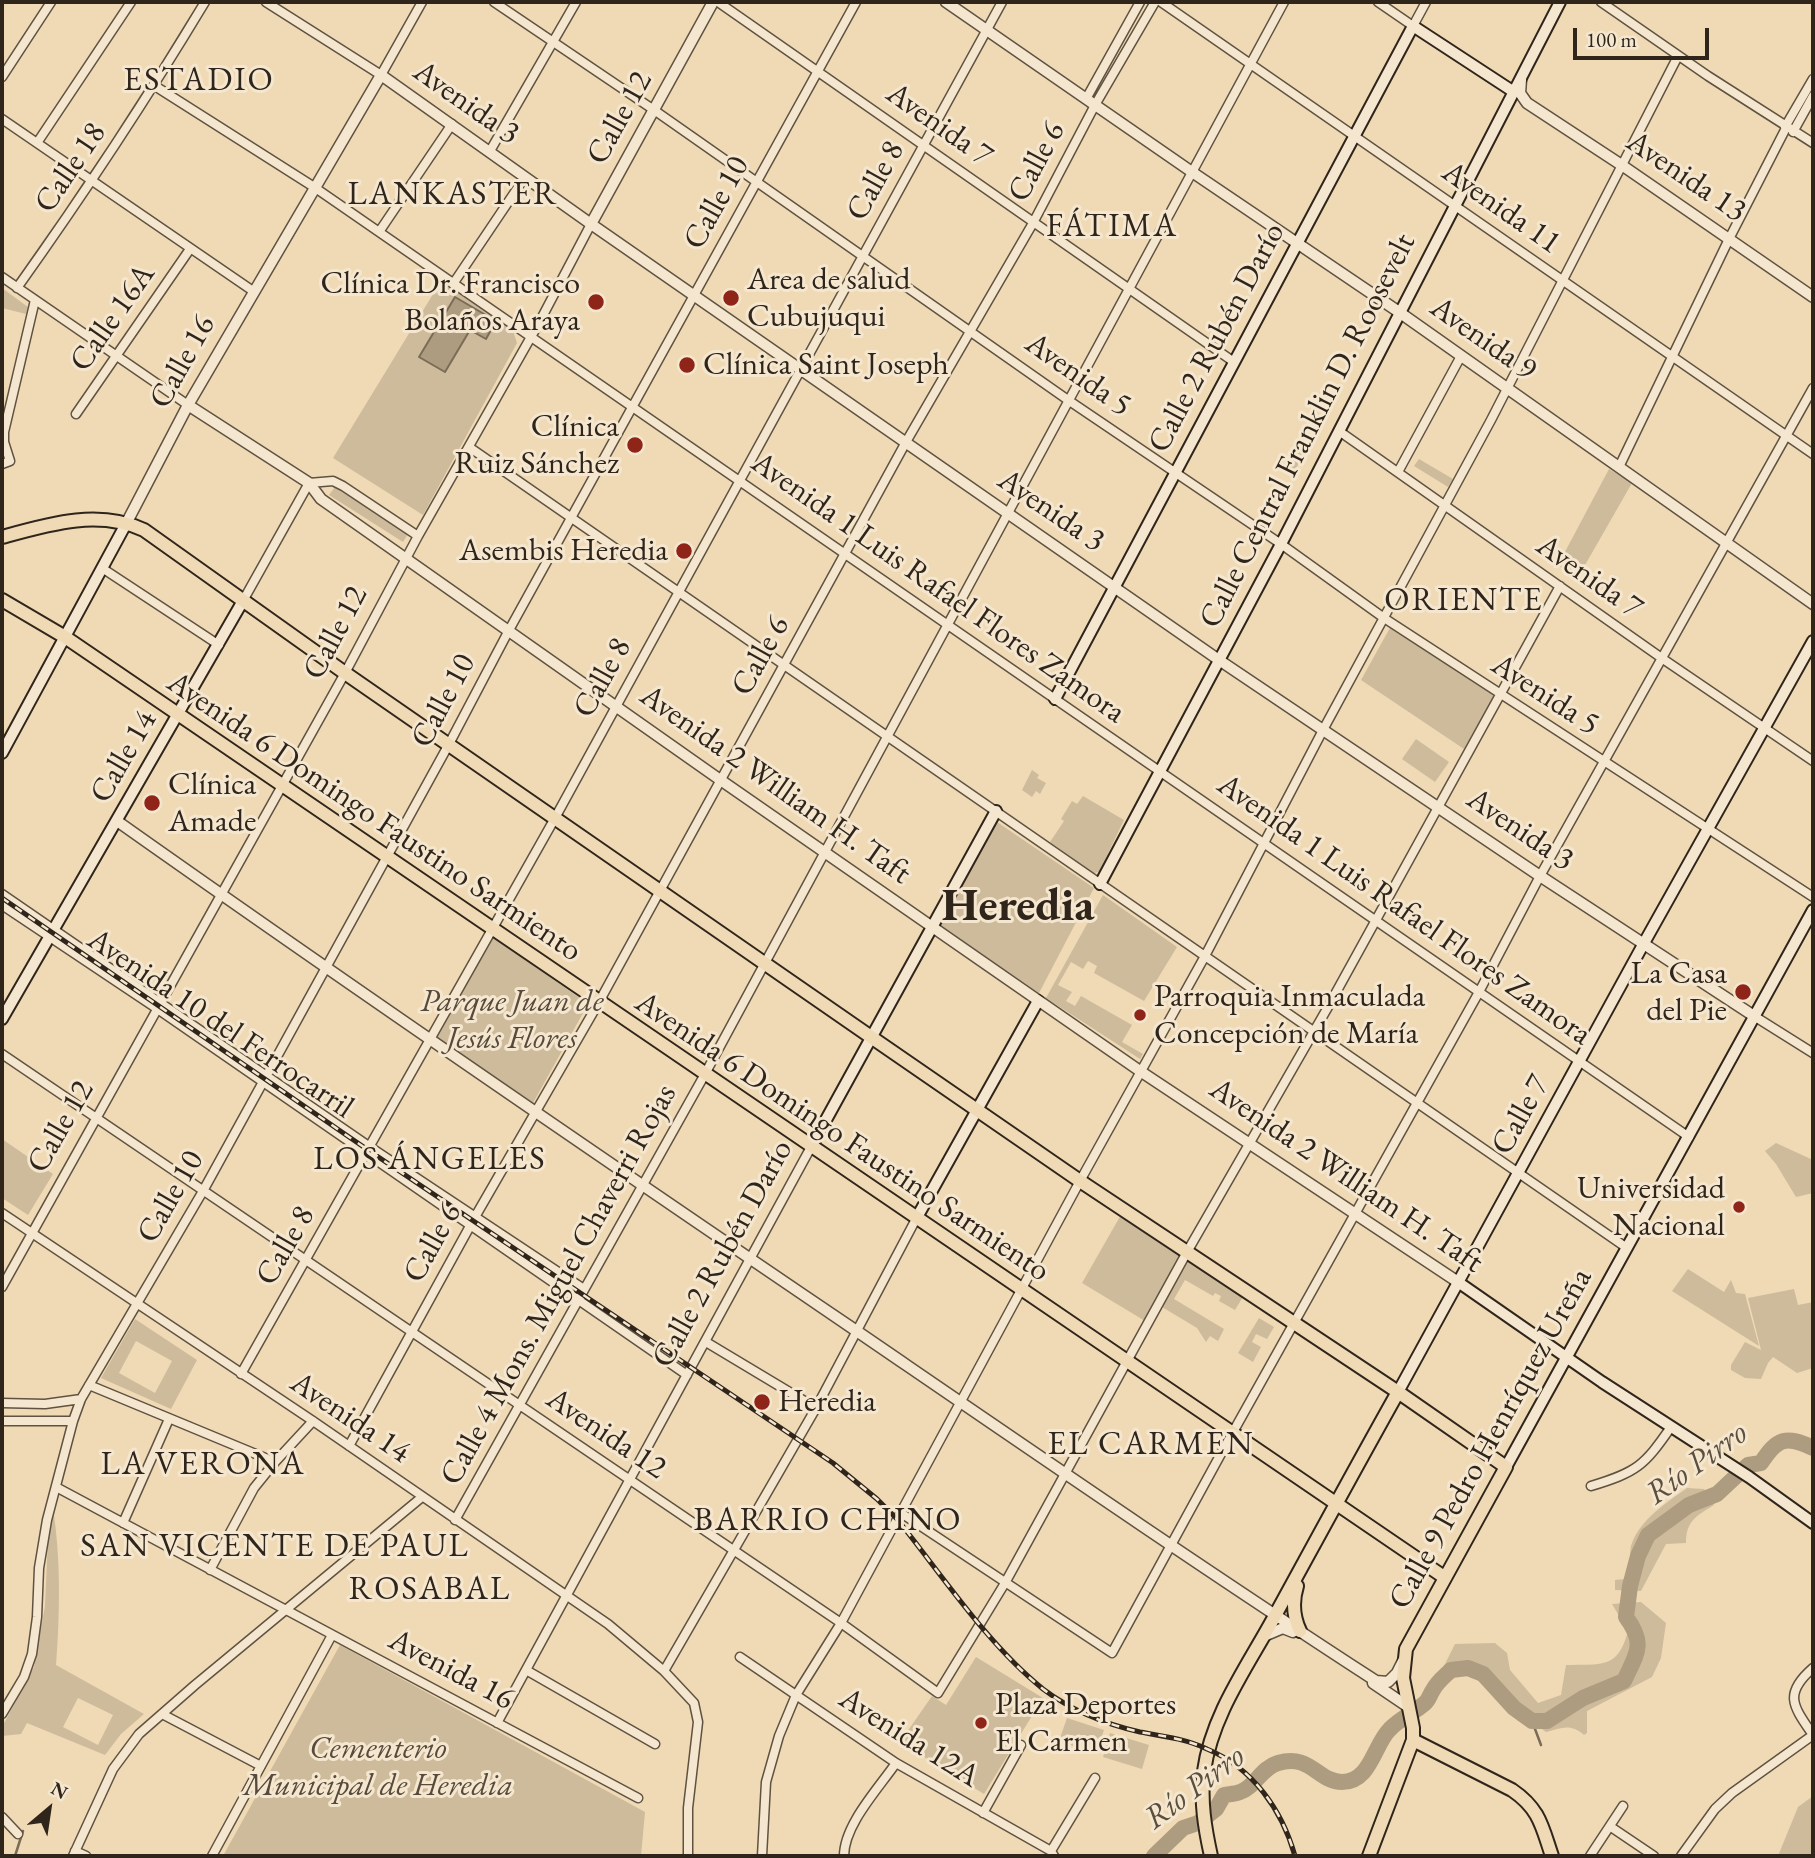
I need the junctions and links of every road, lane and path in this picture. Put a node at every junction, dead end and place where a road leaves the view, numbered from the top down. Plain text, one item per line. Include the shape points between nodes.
1 (51, 2) edge
2 (131, 2) edge
3 (205, 2) edge
4 (266, 2) edge
5 (421, 2) edge
6 (495, 2) edge
7 (576, 2) edge
8 (715, 2) edge
9 (856, 2) edge
10 (946, 2) edge
11 (1002, 2) edge
12 (1140, 2) edge
13 (1155, 2) edge
14 (1161, 2) edge
15 (1284, 2) edge
16 (1378, 2) edge
17 (1426, 2) edge
18 (1560, 2) edge
19 (1601, 2) edge
20 (1413, 26) junction
21 (986, 30) junction
22 (553, 41) junction
23 (1678, 56) junction
24 (1251, 64) junction
25 (818, 71) junction
26 (381, 75) junction
27 (2, 77) edge
28 (1521, 78) junction
29 (1813, 79) edge
30 (155, 86) junction
31 (1514, 92) junction
32 (1813, 96) edge
33 (1090, 102) junction
34 (1527, 103) junction
35 (1507, 105) junction
36 (654, 110) junction
37 (2, 119) edge
38 (452, 124) junction
39 (1788, 129) junction
40 (1355, 137) junction
41 (37, 143) junction
42 (1813, 143) edge
43 (924, 145) junction
44 (490, 151) junction
45 (1623, 166) junction
46 (1192, 173) junction
47 (525, 177) junction
48 (93, 182) junction
49 (757, 182) junction
50 (314, 187) junction
51 (1454, 205) junction
52 (1033, 223) junction
53 (591, 224) junction
54 (379, 232) junction
55 (1729, 239) junction
56 (1297, 244) junction
57 (190, 249) junction
58 (863, 256) junction
59 (2, 277) edge
60 (1564, 282) junction
61 (453, 284) junction
62 (1129, 287) junction
63 (17, 288) junction
64 (253, 291) junction
65 (695, 295) junction
66 (1813, 297) edge
67 (35, 300) junction
68 (1399, 313) junction
69 (971, 331) junction
70 (531, 337) junction
71 (117, 356) junction
72 (1461, 356) junction
73 (1672, 357) junction
74 (1234, 362) junction
75 (801, 369) junction
76 (1507, 388) junction
77 (1813, 388) edge
78 (1068, 400) junction
79 (188, 405) junction
80 (634, 408) junction
81 (76, 414) dead end
82 (1339, 431) junction
83 (1787, 437) junction
84 (906, 442) junction
85 (469, 447) junction
86 (1813, 454) edge
87 (6, 463) edge
88 (1619, 467) junction
89 (1398, 471) junction
90 (1176, 472) junction
91 (740, 482) junction
92 (309, 483) junction
93 (1445, 505) junction
94 (1007, 513) junction
95 (571, 517) junction
96 (127, 522) junction
97 (418, 536) junction
98 (2, 537) edge
99 (1727, 543) junction
100 (1281, 544) junction
101 (846, 555) junction
102 (405, 559) junction
103 (103, 568) junction
104 (1560, 586) junction
105 (1115, 587) junction
106 (679, 592) junction
107 (244, 599) junction
108 (2, 600) edge
109 (1813, 604) edge
110 (1384, 618) junction
111 (946, 624) junction
112 (508, 632) junction
113 (65, 637) junction
114 (1813, 641) edge
115 (219, 645) junction
116 (1663, 659) junction
117 (1219, 660) junction
118 (784, 665) junction
119 (345, 673) junction
120 (1500, 694) junction
121 (1055, 699) junction
122 (615, 705) junction
123 (178, 714) junction
124 (1766, 728) junction
125 (1323, 730) junction
126 (886, 735) junction
127 (449, 744) junction
128 (2, 753) edge
129 (1813, 761) edge
130 (1605, 763) junction
131 (1160, 771) junction
132 (719, 779) junction
133 (282, 786) junction
134 (1438, 806) junction
135 (996, 811) junction
136 (555, 818) junction
137 (117, 821) junction
138 (1709, 831) junction
139 (1263, 843) junction
140 (824, 852) junction
141 (387, 858) junction
142 (1540, 876) junction
143 (1100, 884) junction
144 (659, 889) junction
145 (2, 894) edge
146 (221, 894) junction
147 (1813, 897) edge
148 (2, 905) edge
149 (1813, 910) edge
150 (1376, 921) junction
151 (932, 927) junction
152 (492, 929) junction
153 (52, 933) junction
154 (1644, 943) junction
155 (1205, 956) junction
156 (764, 962) junction
157 (326, 968) junction
158 (1479, 992) junction
159 (1038, 1000) junction
160 (598, 1002) junction
161 (158, 1005) junction
162 (1754, 1016) junction
163 (2, 1019) edge
164 (1314, 1032) junction
165 (870, 1037) junction
166 (430, 1040) junction
167 (1813, 1053) edge
168 (2, 1054) edge
169 (1580, 1062) junction
170 (1140, 1071) junction
171 (705, 1074) junction
172 (265, 1079) junction
173 (1416, 1102) junction
174 (977, 1110) junction
175 (536, 1112) junction
176 (96, 1119) junction
177 (1689, 1137) junction
178 (1249, 1143) junction
179 (811, 1147) junction
180 (368, 1150) junction
181 (1519, 1173) junction
182 (1080, 1181) junction
183 (643, 1185) junction
184 (203, 1191) junction
185 (2, 1213) edge
186 (1354, 1213) junction
187 (916, 1219) junction
188 (473, 1221) junction
189 (30, 1233) junction
190 (1627, 1248) junction
191 (1187, 1252) junction
192 (306, 1260) junction
193 (751, 1261) junction
194 (1458, 1282) junction
195 (2, 1287) edge
196 (584, 1289) junction
197 (1022, 1290) junction
198 (579, 1299) junction
199 (138, 1304) junction
200 (1294, 1323) junction
201 (857, 1331) junction
202 (412, 1332) junction
203 (706, 1342) junction
204 (1566, 1357) junction
205 (1127, 1362) junction
206 (241, 1374) junction
207 (687, 1375) junction
208 (89, 1385) junction
209 (1398, 1392) junction
210 (81, 1399) junction
211 (2, 1403) edge
212 (961, 1403) junction
213 (520, 1405) junction
214 (816, 1408) junction
215 (169, 1419) junction
216 (2, 1421) edge
217 (73, 1421) junction
218 (313, 1421) junction
219 (1671, 1427) junction
220 (1232, 1434) junction
221 (349, 1446) junction
222 (275, 1462) junction
223 (1506, 1466) junction
224 (1065, 1475) junction
225 (631, 1480) junction
226 (1591, 1486) dead end
227 (56, 1487) junction
228 (422, 1497) junction
229 (1334, 1504) junction
230 (901, 1513) junction
231 (455, 1520) junction
232 (122, 1523) junction
233 (1813, 1523) edge
234 (1171, 1546) junction
235 (733, 1550) junction
236 (1301, 1568) junction
237 (210, 1570) junction
238 (1444, 1577) junction
239 (1004, 1583) junction
240 (566, 1597) junction
241 (286, 1610) junction
242 (1275, 1616) junction
243 (841, 1623) junction
244 (1300, 1631) junction
245 (332, 1635) junction
246 (1264, 1636) junction
247 (740, 1657) dead end
248 (1403, 1661) junction
249 (1813, 1668) edge
250 (526, 1670) junction
251 (664, 1671) junction
252 (796, 1695) junction
253 (1408, 1707) junction
254 (2, 1714) edge
255 (162, 1714) junction
256 (497, 1723) junction
257 (1413, 1734) junction
258 (1813, 1735) edge
259 (655, 1744) dead end
260 (1021, 1745) dead end
261 (896, 1763) junction
262 (261, 1766) junction
263 (1095, 1778) dead end
264 (638, 1798) dead end
265 (1623, 1806) dead end
266 (983, 1813) junction
267 (2, 1817) edge
268 (1611, 1827) junction
269 (18, 1833) dead end
270 (1053, 1853) edge
271 (74, 1854) edge
272 (86, 1856) edge
273 (212, 1856) edge
274 (688, 1856) edge
275 (762, 1856) edge
276 (845, 1856) edge
277 (1211, 1856) edge
278 (1369, 1856) edge
279 (1552, 1856) edge
280 (1590, 1856) edge
281 (1654, 1856) edge
282 (1682, 1856) edge

1 - 27 street
2 - 41 street
3 - 30 street, Calle 18
4 - 26 street, Avenida 3
5 - 26 street, Calle 16
6 - 22 street, Avenida 5
7 - 22 street
8 - 25 street, Avenida 7
8 - 36 street, Calle 12
9 - 25 street, Calle 10
10 - 21 street, Avenida 9
11 - 21 street, Calle 8
12 - 33 street, Calle 6
13 - 33 street, Calle 6
14 - 24 street, Avenida 11
15 - 24 street, Calle 4 Mons. Miguel Chaverri Rojas
16 - 20 street
17 - 20 street, Calle 2 Rubén Darío
18 - 28 main road, Calle Central Franklin D. Roosevelt
19 - 23 street
20 - 31 main road
20 - 40 main road, Calle 2 Rubén Darío
21 - 33 street, Avenida 9
21 - 43 street, Calle 8
22 - 36 street, Avenida 5
22 - 44 street
23 - 39 street
23 - 45 street
24 - 40 street, Avenida 11
24 - 46 street, Calle 4 Mons. Miguel Chaverri Rojas
25 - 43 street, Avenida 7
25 - 49 street, Calle 10
26 - 38 street, Avenida 3
26 - 50 street, Calle 16
28 - 31 main road, Calle Central Franklin D. Roosevelt
28 - 34 street via 1520,93
29 - 39 street
30 - 48 street, Calle 18
30 - 50 street, Avenida 1 Luis Rafael Flores Zamora
31 - 35 main road, Calle Central Franklin D. Roosevelt
32 - 39 street
33 - 46 street, Avenida 9
33 - 52 street, Calle 6
34 - 35 street
34 - 45 street, Avenida 13
35 - 51 main road, Calle Central Franklin D. Roosevelt
36 - 49 street, Avenida 5
36 - 53 street, Calle 12
37 - 41 street
38 - 44 street, Avenida 3
38 - 54 street
39 - 42 street
39 - 55 street
40 - 51 street, Avenida 11
40 - 56 main road, Calle 2 Rubén Darío
41 - 48 street
43 - 52 street, Avenida 7
43 - 58 street, Calle 8
44 - 47 street, Avenida 3
45 - 55 street, Avenida 13
45 - 60 street
46 - 56 street, Avenida 9
46 - 62 street, Calle 4 Mons. Miguel Chaverri Rojas
47 - 53 street, Avenida 3
47 - 61 street
48 - 57 street
48 - 63 street, Calle 18
49 - 58 street, Avenida 5
49 - 65 street, Calle 10
50 - 54 street, Avenida 1 Luis Rafael Flores Zamora
50 - 64 street, Calle 16
51 - 60 street, Avenida 11
51 - 68 main road, Calle Central Franklin D. Roosevelt
52 - 62 street, Avenida 7
52 - 69 street, Calle 6
53 - 65 street, Avenida 3
53 - 70 street, Calle 12
54 - 61 street, Avenida 1 Luis Rafael Flores Zamora
55 - 66 street, Avenida 13
55 - 73 street
56 - 68 street, Avenida 9
56 - 74 main road, Calle 2 Rubén Darío
57 - 64 street
57 - 71 street, Calle 16A
58 - 69 street, Avenida 5
58 - 75 street, Calle 8
59 - 63 street, Avenida 2 William H. Taft
60 - 73 street, Avenida 11
60 - 76 street
61 - 70 street, Avenida 1 Luis Rafael Flores Zamora
62 - 74 street, Avenida 7
62 - 78 street, Calle 4 Mons. Miguel Chaverri Rojas
63 - 67 street, Avenida 2 William H. Taft
64 - 79 street, Calle 16
65 - 75 street, Avenida 3
65 - 80 street, Calle 10
67 - 71 street, Avenida 2 William H. Taft
67 - 87 street via 4,432
68 - 72 street, Avenida 9
68 - 82 main road, Calle Central Franklin D. Roosevelt
69 - 78 street, Avenida 5
69 - 84 street, Calle 6
70 - 80 street, Avenida 1 Luis Rafael Flores Zamora
70 - 85 street, Calle 12
71 - 79 street, Avenida 2 William H. Taft
71 - 81 street, Calle 16A
72 - 76 street, Avenida 9
72 - 89 street
73 - 83 street, Avenida 11
73 - 88 street
74 - 90 main road, Calle 2 Rubén Darío
75 - 84 street, Avenida 3
75 - 91 street, Calle 8
76 - 88 street, Avenida 9
76 - 93 street
77 - 83 street
78 - 90 street, Avenida 5
78 - 94 street, Calle 4 Mons. Miguel Chaverri Rojas
79 - 92 street, Avenida 2 William H. Taft
79 - 96 street, Calle 16
80 - 91 street, Avenida 1 Luis Rafael Flores Zamora
80 - 95 street, Calle 10
82 - 89 street, Avenida 7
82 - 100 main road, Calle Central Franklin D. Roosevelt
83 - 86 street, Avenida 11
83 - 99 street
84 - 94 street, Avenida 3
84 - 101 street, Calle 6
85 - 95 street
85 - 97 street, Calle 12
88 - 99 street, Avenida 9
89 - 93 street, Avenida 7
90 - 100 street, Avenida 5
90 - 105 main road, Calle 2 Rubén Darío
91 - 101 street, Avenida 1 Luis Rafael Flores Zamora
91 - 106 street, Calle 8
92 - 97 street, Avenida 2 William H. Taft via 333,481
92 - 102 street, Avenida 2 William H. Taft via 321,499
92 - 107 street, Calle 14
93 - 104 street, Avenida 7
93 - 110 street
94 - 105 street, Avenida 3
94 - 111 street, Calle 4 Mons. Miguel Chaverri Rojas
95 - 106 street
95 - 112 street, Calle 10
96 - 98 main road via 70,520
96 - 103 main road, Calle 16
96 - 107 main road
97 - 102 street, Calle 12
99 - 109 street, Avenida 9
99 - 116 street
100 - 110 street, Avenida 5
100 - 117 main road, Calle Central Franklin D. Roosevelt
101 - 111 street, Avenida 1 Luis Rafael Flores Zamora
101 - 118 street, Calle 6
102 - 112 street, Avenida 2 William H. Taft
102 - 119 street, Calle 12
103 - 113 main road, Calle 16
103 - 115 street
104 - 116 street, Avenida 7
104 - 120 street
105 - 117 street, Avenida 3
105 - 121 main road, Calle 2 Rubén Darío
106 - 118 street
106 - 122 street, Calle 8
107 - 115 main road, Calle 14
107 - 119 main road
108 - 113 main road, Avenida 6 Domingo Faustino Sarmiento
110 - 120 street, Avenida 5
110 - 125 street
111 - 121 street, Avenida 1 Luis Rafael Flores Zamora
111 - 126 street, Calle 4 Mons. Miguel Chaverri Rojas
112 - 122 street, Avenida 2 William H. Taft
112 - 127 street, Calle 10
113 - 123 main road, Avenida 6 Domingo Faustino Sarmiento
113 - 128 main road, Calle 16
114 - 124 main road, Calle 7
115 - 123 main road, Calle 14
116 - 124 street, Avenida 7
116 - 130 street
117 - 125 street, Avenida 3
117 - 131 main road, Calle Central Franklin D. Roosevelt
118 - 126 street
118 - 132 street, Calle 6
119 - 127 main road
119 - 133 street, Calle 12
120 - 130 street, Avenida 5
120 - 134 street
121 - 131 street, Avenida 1 Luis Rafael Flores Zamora
122 - 132 street, Avenida 2 William H. Taft
122 - 136 street, Calle 8
123 - 133 main road, Avenida 6 Domingo Faustino Sarmiento
123 - 137 main road, Calle 14
124 - 129 street, Avenida 7
124 - 138 main road, Calle 7
125 - 134 street, Avenida 3
125 - 139 street
126 - 135 street
126 - 140 street, Calle 4 Mons. Miguel Chaverri Rojas
127 - 136 main road
127 - 141 street, Calle 10
130 - 138 street, Avenida 5
130 - 142 street
131 - 139 street, Avenida 1 Luis Rafael Flores Zamora
131 - 143 main road, Calle Central Franklin D. Roosevelt
132 - 140 street, Avenida 2 William H. Taft
132 - 144 street, Calle 6
133 - 141 main road, Avenida 6 Domingo Faustino Sarmiento
133 - 146 street, Calle 12
134 - 142 street, Avenida 3
134 - 150 street
135 - 143 street
135 - 151 main road, Calle 2 Rubén Darío
136 - 144 main road
136 - 152 street, Calle 8
137 - 146 street
137 - 153 main road, Calle 14
138 - 147 street, Avenida 5
138 - 154 main road, Calle 7
139 - 150 street, Avenida 1 Luis Rafael Flores Zamora
139 - 155 street
140 - 151 street, Avenida 2 William H. Taft
140 - 156 street, Calle 4 Mons. Miguel Chaverri Rojas
141 - 152 main road, Avenida 6 Domingo Faustino Sarmiento
141 - 157 street, Calle 10
142 - 154 street, Avenida 3
142 - 158 street
143 - 155 street
144 - 156 main road
144 - 160 street, Calle 6
145 - 153 street, Avenida 10 del Ferrocarril
146 - 157 street
146 - 161 street, Calle 12
148 - 153 street, Avenida 10 del Ferrocarril
149 - 162 main road, Calle 9 Pedro Henríquez Ureña
150 - 158 street, Avenida 1 Luis Rafael Flores Zamora
150 - 164 street
151 - 159 street, Avenida 2 William H. Taft
151 - 165 main road, Calle 2 Rubén Darío
152 - 160 main road, Avenida 6 Domingo Faustino Sarmiento
152 - 166 street, Calle 8
153 - 161 street, Avenida 10 del Ferrocarril
153 - 163 main road, Calle 14
154 - 162 street, Avenida 3
154 - 169 main road, Calle 7
155 - 164 street
155 - 170 street
156 - 165 main road
156 - 171 street, Calle 4 Mons. Miguel Chaverri Rojas
157 - 166 street
157 - 172 street, Calle 10
158 - 169 street, Avenida 1 Luis Rafael Flores Zamora
158 - 173 street
159 - 170 street, Avenida 2 William H. Taft
159 - 174 main road
160 - 171 main road, Avenida 6 Domingo Faustino Sarmiento
160 - 175 street, Calle 6
161 - 172 street, Avenida 10 del Ferrocarril
161 - 176 street, Calle 12
162 - 167 street, Avenida 3
162 - 177 main road, Calle 9 Pedro Henríquez Ureña
164 - 173 street
164 - 178 street
165 - 174 main road
165 - 179 main road, Calle 2 Rubén Darío
166 - 175 street
166 - 180 street, Calle 8
168 - 176 street, Avenida 12
169 - 177 street, Avenida 1 Luis Rafael Flores Zamora
169 - 181 main road, Calle 7
170 - 178 street, Avenida 2 William H. Taft
170 - 182 street
171 - 179 main road, Avenida 6 Domingo Faustino Sarmiento
171 - 183 street, Calle 4 Mons. Miguel Chaverri Rojas
172 - 180 street, Avenida 10 del Ferrocarril
172 - 184 street, Calle 10
173 - 181 street
173 - 186 street
174 - 182 main road
174 - 187 main road
175 - 183 street
175 - 188 street, Calle 6
176 - 184 street, Avenida 12
176 - 189 street, Calle 12
177 - 190 main road, Calle 9 Pedro Henríquez Ureña
178 - 186 street, Avenida 2 William H. Taft
178 - 191 street
179 - 187 main road, Avenida 6 Domingo Faustino Sarmiento
179 - 193 street, Calle 2 Rubén Darío
180 - 188 street, Avenida 10 del Ferrocarril
180 - 192 street, Calle 8
181 - 190 street
181 - 194 main road, Calle 7
182 - 191 main road
182 - 197 street
183 - 193 street
183 - 196 street, Calle 4 Mons. Miguel Chaverri Rojas
184 - 192 street, Avenida 12
184 - 199 street, Calle 10
185 - 189 street, Avenida 14
186 - 194 street, Avenida 2 William H. Taft
186 - 200 street
187 - 197 main road, Avenida 6 Domingo Faustino Sarmiento
187 - 201 street
188 - 196 street, Avenida 10 del Ferrocarril
188 - 198 street, Avenida 10 del Ferrocarril
188 - 202 street, Calle 6
189 - 195 street, Calle 12
189 - 199 street, Avenida 14
190 - 204 main road, Calle 9 Pedro Henríquez Ureña
191 - 200 main road
191 - 205 street
192 - 202 street, Avenida 12
192 - 206 street, Calle 8
193 - 201 street
193 - 203 street, Calle 2 Rubén Darío
194 - 204 main road, Avenida 2 William H. Taft
194 - 209 main road, Calle 7
196 - 198 street, Calle 4 Mons. Miguel Chaverri Rojas
197 - 205 main road, Avenida 6 Domingo Faustino Sarmiento
197 - 212 street
198 - 207 street, Avenida 10 del Ferrocarril
198 - 213 street, Calle 4 Mons. Miguel Chaverri Rojas
199 - 206 street, Avenida 14
199 - 208 street, Calle 10
200 - 209 main road
200 - 220 street
201 - 212 street
201 - 214 street
202 - 213 street, Avenida 12
202 - 221 street, Calle 6
203 - 207 street, Calle 2 Rubén Darío
203 - 214 street
204 - 219 main road, Avenida 2 William H. Taft
204 - 223 main road, Calle 9 Pedro Henríquez Ureña
205 - 220 main road, Avenida 6 Domingo Faustino Sarmiento
205 - 224 street
206 - 218 street, Avenida 14
207 - 225 street, Calle 2 Rubén Darío
208 - 210 street, Calle 10
208 - 215 street
209 - 223 main road
209 - 229 main road, Calle 7
210 - 211 street
210 - 217 street, Calle 10
212 - 224 street
212 - 230 street
213 - 225 street, Avenida 12
213 - 231 street, Calle 4 Mons. Miguel Chaverri Rojas
214 - 235 street
215 - 222 street
215 - 232 street
216 - 217 street
217 - 227 street, Calle 10
218 - 221 street, Avenida 14
218 - 222 street
219 - 226 street via 1646,1462
219 - 233 main road, Avenida 2 William H. Taft
220 - 229 main road, Avenida 6 Domingo Faustino Sarmiento
220 - 234 street
221 - 228 street, Avenida 14
222 - 237 street via 254,1488
223 - 238 main road, Calle 9 Pedro Henríquez Ureña
224 - 234 street
224 - 239 street
225 - 235 street, Avenida 12
225 - 240 street, Calle 2 Rubén Darío
227 - 232 street, Avenida 16
227 - 254 street, Calle 10 via 39,1569 32,1654
228 - 231 street, Avenida 14
228 - 241 street
229 - 236 main road, Calle 7
229 - 238 main road, Avenida 6 Domingo Faustino Sarmiento
230 - 239 street
230 - 243 street
231 - 240 street, Avenida 14
232 - 237 street, Avenida 16
234 - 239 street via 1112,1653
234 - 242 street
235 - 243 street, Avenida 12
235 - 251 street
236 - 242 main road, Calle 7
236 - 244 main road via 1293,1606
237 - 241 street, Avenida 16
238 - 248 main road, Calle 9 Pedro Henríquez Ureña via 1409,1640
239 - 243 street, Avenida 12 via 938,1693
240 - 250 street, Calle 2 Rubén Darío
240 - 251 street, Avenida 14 via 608,1624
241 - 245 street, Avenida 16
241 - 255 street
242 - 244 street
242 - 246 main road, Calle 7
243 - 252 street
244 - 248 street via 1383,1683 1397,1673
245 - 256 street, Avenida 16
245 - 262 street
246 - 253 street via 1289,1629
246 - 277 main road, Calle 7 via 1222,1711 1204,1771 1203,1804
247 - 252 street, Avenida 12A
248 - 253 main road, Calle 9 Pedro Henríquez Ureña
249 - 258 street via 1797,1685 1793,1700
250 - 256 street, Calle 2 Rubén Darío
250 - 259 street
251 - 274 street, Avenida 14 via 694,1703 698,1722 688,1808
252 - 261 street, Avenida 12A
252 - 275 street via 766,1783
253 - 257 main road, Calle 9 Pedro Henríquez Ureña
255 - 262 street
255 - 271 street via 139,1734 113,1769
256 - 264 street, Avenida 16
257 - 278 main road
257 - 279 main road via 1525,1799 1540,1820
258 - 282 street via 1732,1793
260 - 266 street
261 - 266 street, Avenida 12A
261 - 276 street via 852,1826
262 - 273 street
263 - 270 street
265 - 268 street
266 - 270 street, Avenida 12A
267 - 269 street
268 - 280 street
268 - 281 street
271 - 272 street

